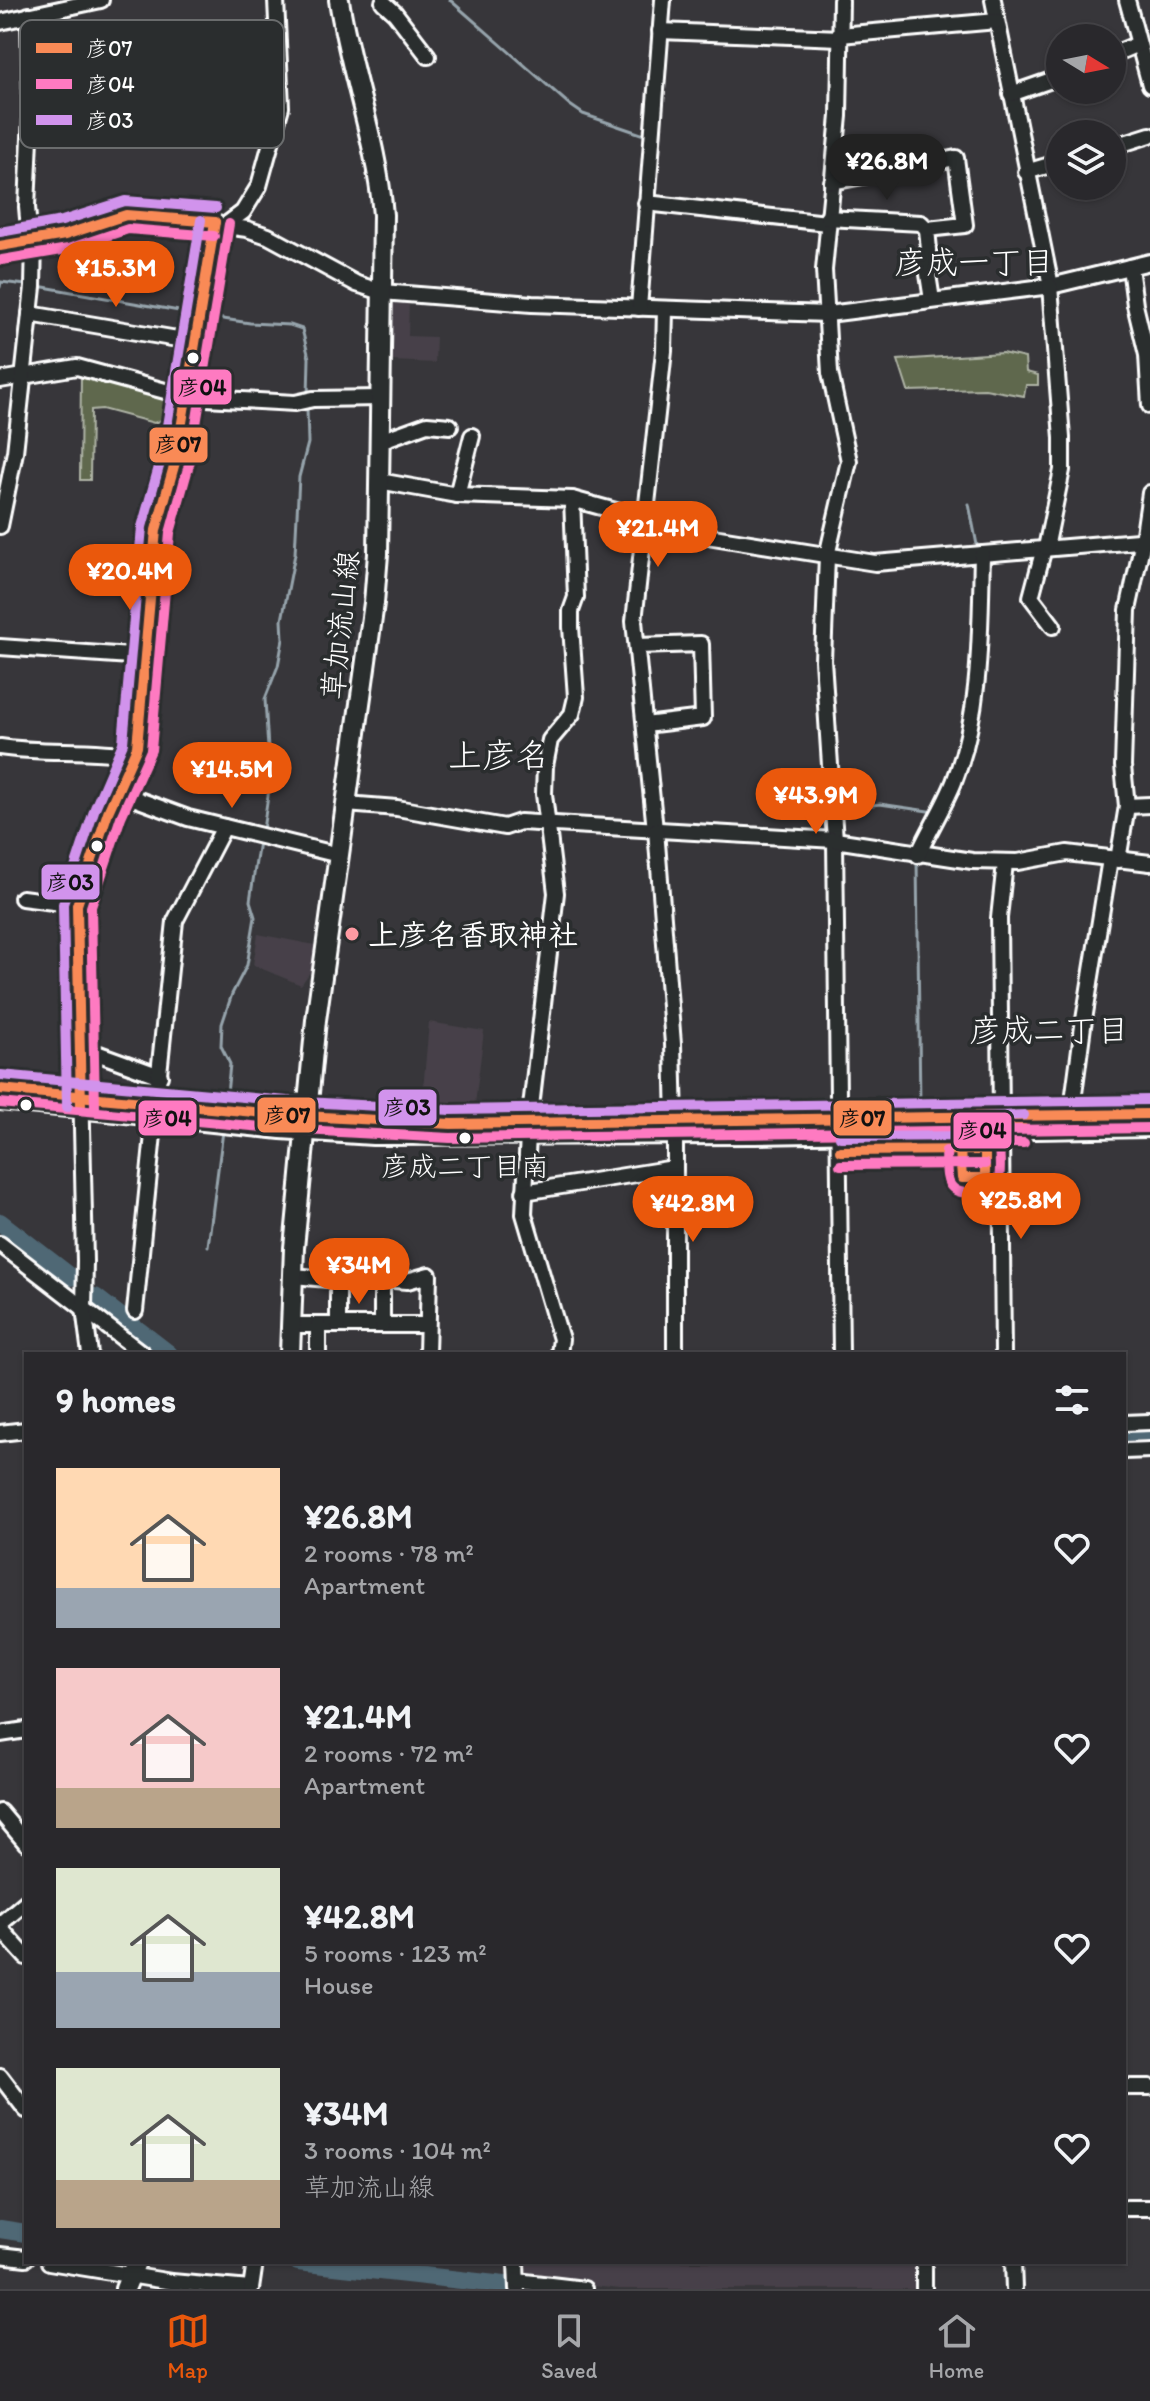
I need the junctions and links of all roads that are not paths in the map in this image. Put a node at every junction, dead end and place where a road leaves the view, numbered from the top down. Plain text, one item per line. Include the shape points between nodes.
1 (101, 0) edge
2 (276, 0) edge
3 (339, 0) edge
4 (663, 0) edge
5 (841, 0) edge
6 (993, 0) edge
7 (1127, 0) edge
8 (383, 2) dead end
9 (29, 15) junction
10 (29, 20) edge
11 (277, 20) edge
12 (997, 21) junction
13 (0, 22) edge
14 (660, 31) junction
15 (840, 36) junction
16 (1138, 44) junction
17 (1126, 49) edge
18 (428, 56) dead end
19 (1046, 82) edge
20 (1150, 85) edge
21 (1011, 94) junction
22 (1150, 135) edge
23 (1126, 143) edge
24 (30, 148) edge
25 (269, 148) edge
26 (1046, 166) edge
27 (1026, 172) junction
28 (832, 182) junction
29 (646, 203) junction
30 (827, 220) junction
31 (221, 223) junction
32 (927, 229) junction
33 (32, 240) junction
34 (0, 246) edge
35 (1150, 262) edge
36 (1130, 267) junction
37 (1050, 286) junction
38 (382, 292) junction
39 (932, 300) junction
40 (639, 308) junction
41 (665, 310) junction
42 (30, 314) junction
43 (828, 314) junction
44 (195, 342) junction
45 (22, 376) junction
46 (0, 380) edge
47 (187, 397) junction
48 (381, 398) junction
49 (1150, 406) edge
50 (450, 426) dead end
51 (472, 436) dead end
52 (380, 441) junction
53 (379, 481) junction
54 (1150, 493) edge
55 (457, 495) junction
56 (572, 499) junction
57 (645, 519) junction
58 (0, 526) edge
59 (1146, 540) edge
60 (1045, 548) junction
61 (982, 554) junction
62 (827, 556) junction
63 (1053, 626) dead end
64 (637, 646) junction
65 (0, 647) edge
66 (145, 657) junction
67 (645, 725) junction
68 (0, 747) edge
69 (134, 756) junction
70 (117, 792) junction
71 (346, 804) junction
72 (1150, 805) edge
73 (1127, 806) junction
74 (547, 823) junction
75 (224, 827) junction
76 (656, 830) junction
77 (835, 840) junction
78 (339, 855) junction
79 (918, 855) junction
80 (1114, 859) junction
81 (1005, 863) junction
82 (1150, 863) edge
83 (22, 898) dead end
84 (77, 905) junction
85 (80, 1047) junction
86 (160, 1076) junction
87 (0, 1089) edge
88 (0, 1100) edge
89 (82, 1102) junction
90 (156, 1109) junction
91 (1150, 1114) edge
92 (1071, 1116) junction
93 (1001, 1123) junction
94 (306, 1124) junction
95 (839, 1125) junction
96 (675, 1127) junction
97 (1150, 1127) edge
98 (528, 1129) junction
99 (674, 1168) junction
100 (524, 1192) junction
101 (0, 1244) edge
102 (293, 1276) junction
103 (338, 1278) junction
104 (382, 1279) junction
105 (84, 1308) junction
106 (135, 1311) dead end
107 (290, 1325) junction
108 (318, 1325) junction
109 (338, 1325) junction
110 (382, 1325) junction
111 (427, 1325) junction
112 (90, 1352) edge
113 (140, 1352) edge
114 (290, 1352) edge
115 (318, 1352) edge
116 (427, 1352) edge
117 (559, 1352) edge
118 (675, 1352) edge
119 (841, 1352) edge
120 (1003, 1352) edge
121 (1150, 1422) edge
122 (1126, 1423) edge
123 (24, 1430) edge
124 (0, 1433) edge
125 (1150, 1450) edge
126 (1126, 1451) edge
127 (24, 1730) edge
128 (0, 1734) edge
129 (0, 1812) edge
130 (24, 1841) edge
131 (24, 1904) edge
132 (2, 1929) edge
133 (24, 1955) edge
134 (0, 2076) edge
135 (1126, 2087) edge
136 (1150, 2087) edge
137 (24, 2107) edge
138 (1126, 2208) edge
139 (1150, 2208) edge
140 (0, 2255) edge
141 (24, 2258) edge
142 (76, 2264) edge
143 (516, 2264) edge
144 (924, 2264) edge
145 (1013, 2264) edge
146 (104, 2266) edge
147 (254, 2267) edge
148 (130, 2275) edge
149 (517, 2285) edge
150 (250, 2289) edge
151 (584, 2289) edge
152 (924, 2289) edge
153 (1014, 2289) edge

1 - 9 street
2 - 11 street
3 - 38 main road, 草加流山線 via 381,186
4 - 14 street
5 - 15 street
6 - 12 street
7 - 16 street
8 - 18 street
9 - 10 street
9 - 13 street
12 - 15 street
12 - 21 street
14 - 15 street
14 - 29 street
15 - 28 street
16 - 17 street
16 - 20 street
19 - 21 street
21 - 27 street
22 - 23 street
24 - 33 street via 27,207
25 - 31 street via 256,193 243,212
26 - 27 street
27 - 37 street
28 - 30 street
28 - 32 street via 956,158 965,225
29 - 30 street
29 - 40 street
30 - 32 street via 921,223
30 - 43 street
31 - 33 street via 126,215
31 - 38 street via 268,236
31 - 44 street
32 - 39 street
33 - 34 street
33 - 42 street
35 - 36 street
36 - 37 street
36 - 49 street via 1147,355
37 - 39 street
37 - 60 street via 1062,470
38 - 40 street
38 - 48 main road, 草加流山線
39 - 43 street
40 - 41 street
41 - 43 street
41 - 57 street
42 - 44 street
42 - 45 street
43 - 62 street via 830,373 849,461
44 - 47 street
45 - 46 street
45 - 47 street via 77,367
45 - 58 street via 15,452
47 - 48 street via 295,403
47 - 66 street via 156,530
48 - 52 main road, 草加流山線
50 - 52 street via 427,424
51 - 55 street
52 - 53 main road, 草加流山線
53 - 55 street
53 - 71 main road, 草加流山線 via 374,603
54 - 59 street
55 - 56 street
56 - 57 street
56 - 74 street via 576,697 572,714 550,740 543,782
57 - 62 street via 707,536
57 - 64 street via 634,621
59 - 60 street
59 - 73 street via 1128,610 1123,766
60 - 61 street
60 - 63 street via 1031,597
61 - 62 street via 875,563
61 - 79 street via 978,671 965,746 948,796
62 - 77 street via 823,660
64 - 67 street
64 - 67 street via 701,644 703,718
65 - 66 street
66 - 69 street
67 - 76 street
68 - 69 street
69 - 70 street
70 - 75 street
70 - 84 street
71 - 74 street via 505,827
71 - 78 main road, 草加流山線
72 - 73 street
73 - 80 street
74 - 76 street
74 - 98 street via 556,893
75 - 78 street
75 - 86 street via 175,921
76 - 77 street
76 - 96 street
77 - 79 street
77 - 95 street
78 - 94 main road, 草加流山線
79 - 81 street
80 - 81 street via 1067,853
80 - 82 street
80 - 92 street
81 - 93 street via 999,918
83 - 84 street
84 - 85 street
85 - 86 street
85 - 89 street
86 - 90 street
87 - 89 main road
88 - 89 main road
89 - 90 main road
89 - 105 street
90 - 94 main road
90 - 106 street
91 - 92 main road
92 - 93 main road
93 - 95 main road
93 - 97 main road
93 - 120 street
94 - 98 main road
94 - 102 main road, 草加流山線
95 - 96 main road
95 - 119 street
96 - 98 main road
96 - 99 street
98 - 100 street
99 - 100 street
99 - 118 street
100 - 117 street via 524,1214 561,1339
101 - 105 street
102 - 103 street
102 - 107 main road, 草加流山線
103 - 104 street via 381,1274
103 - 109 street
104 - 110 street
104 - 111 street via 407,1281 429,1275
105 - 112 street
105 - 113 street
107 - 108 street
107 - 114 main road, 草加流山線
108 - 109 street
108 - 115 street
109 - 110 street
110 - 111 street
111 - 116 street
121 - 122 street
123 - 124 street
125 - 126 street
127 - 128 street
129 - 130 street
131 - 132 street
132 - 133 street
134 - 137 street
135 - 136 street
138 - 139 street
140 - 141 street
142 - 146 street
143 - 149 street
144 - 152 street
145 - 153 street
146 - 148 street
147 - 150 street
148 - 150 street
149 - 151 street

